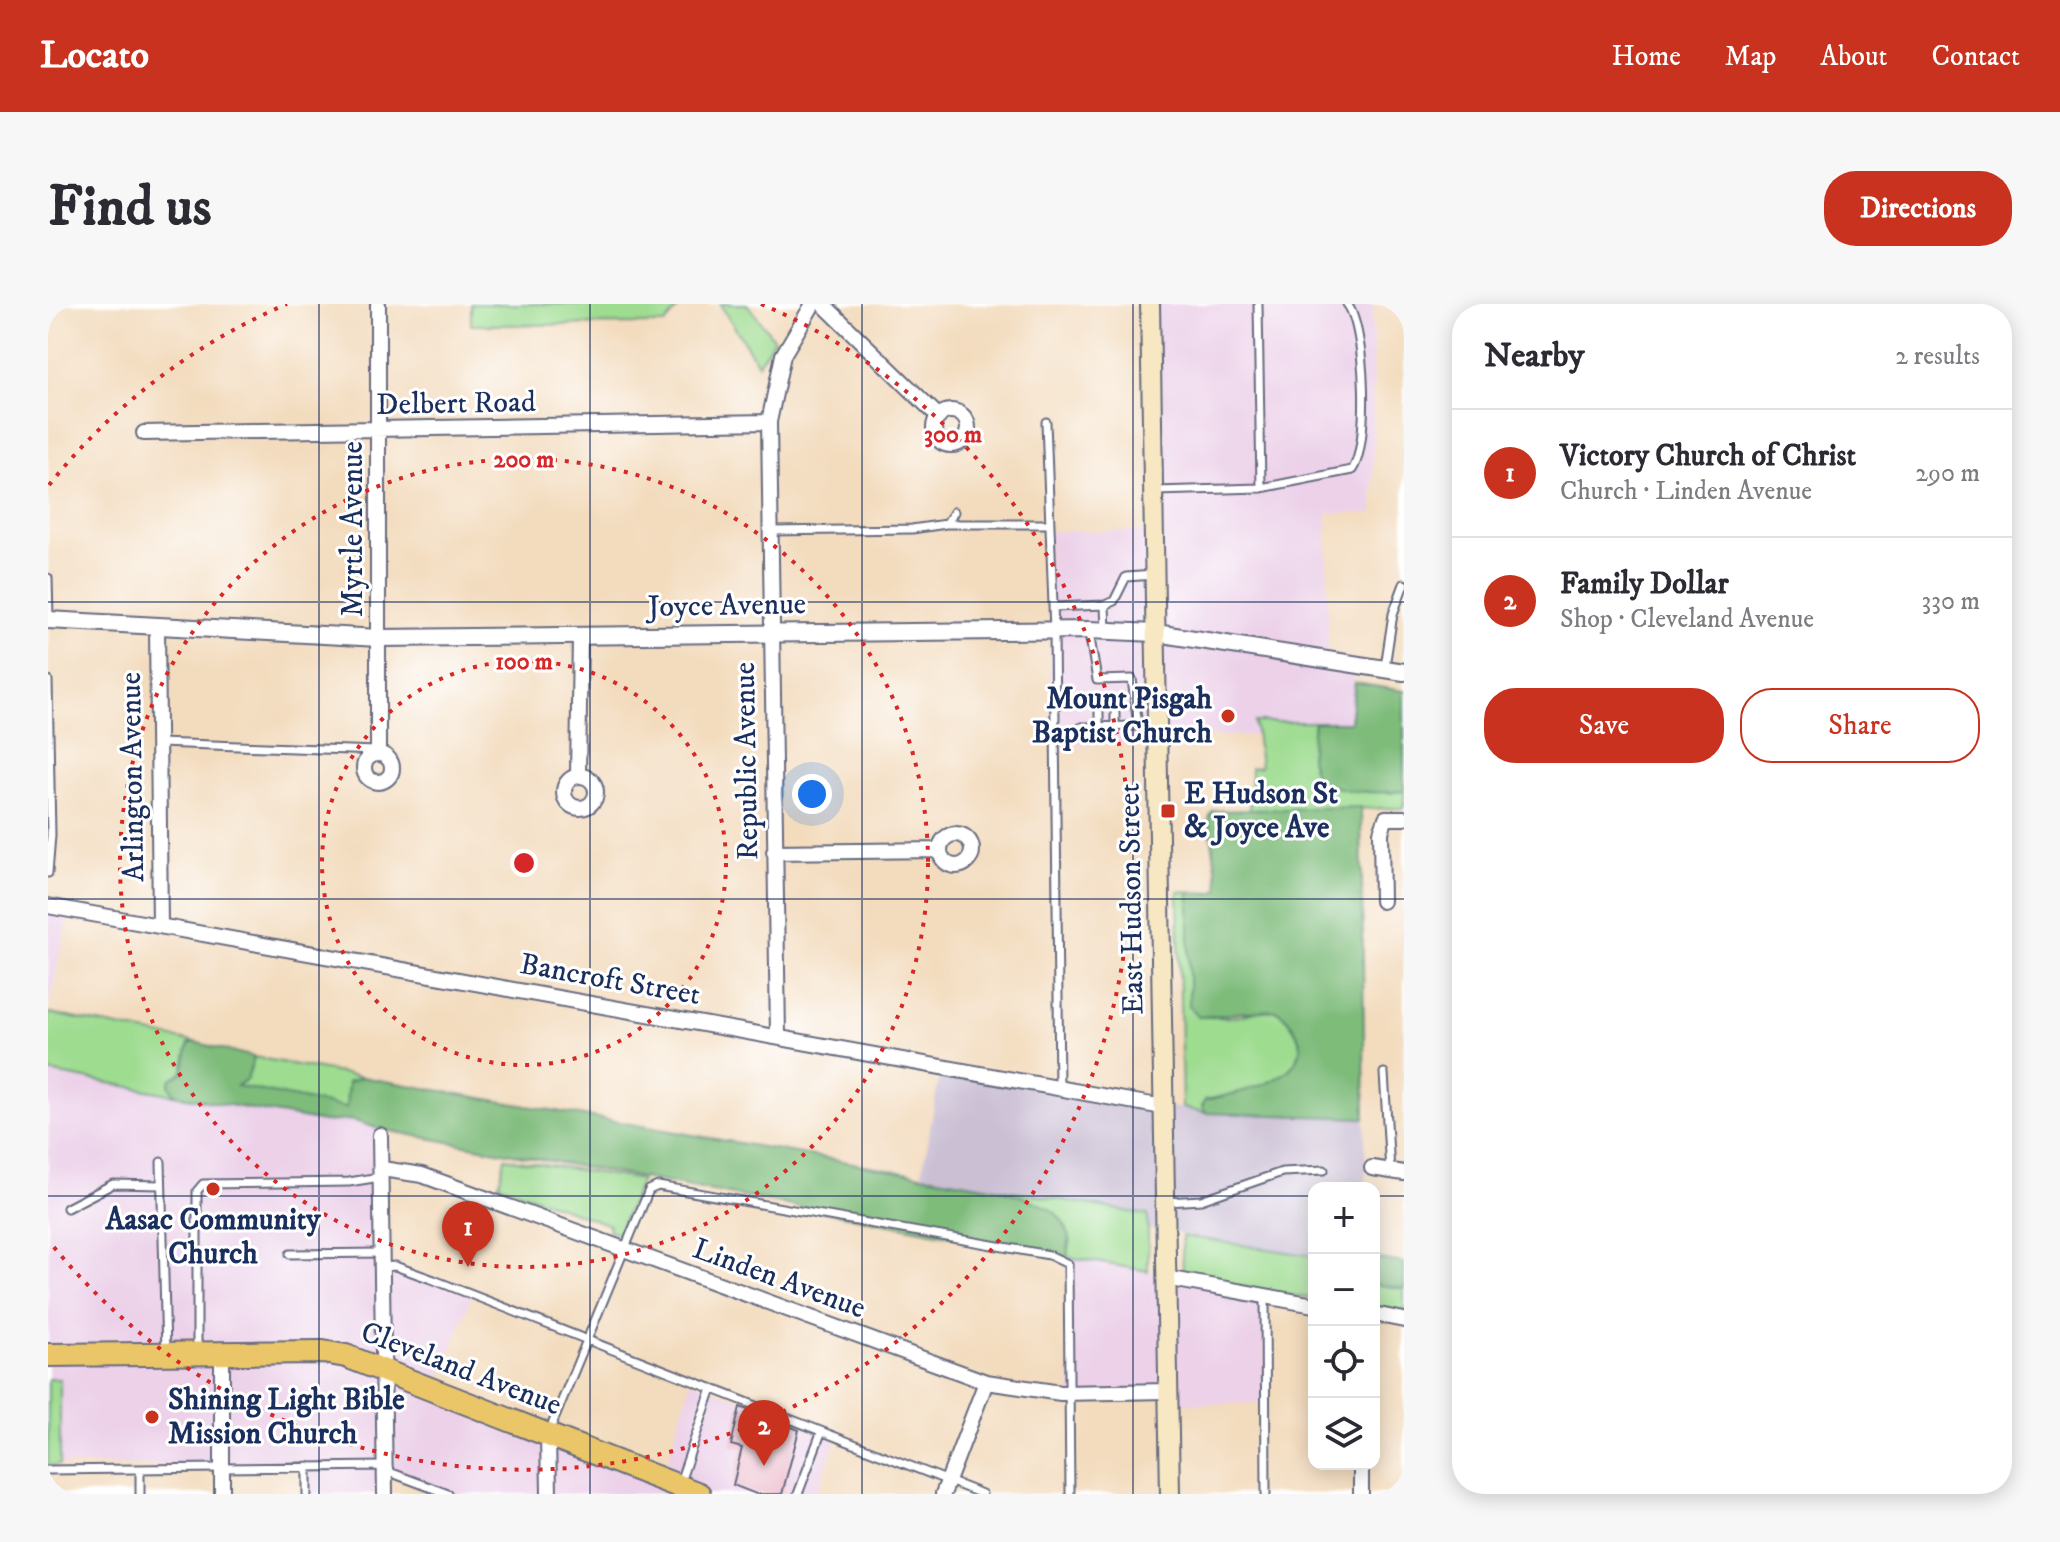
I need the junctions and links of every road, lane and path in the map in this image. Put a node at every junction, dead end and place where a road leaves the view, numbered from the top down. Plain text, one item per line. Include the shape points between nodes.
1 (378, 304) edge
2 (813, 304) edge
3 (823, 304) edge
4 (1150, 304) edge
5 (1258, 304) edge
6 (1347, 304) edge
7 (939, 417) dead end
8 (769, 422) junction
9 (1046, 422) dead end
10 (379, 430) junction
11 (144, 433) dead end
12 (1261, 488) junction
13 (1153, 491) junction
14 (954, 512) dead end
15 (946, 524) junction
16 (1049, 524) junction
17 (771, 531) junction
18 (1154, 575) junction
19 (48, 578) edge
20 (1404, 584) edge
21 (1105, 605) junction
22 (1053, 607) junction
23 (48, 620) edge
24 (157, 627) junction
25 (1089, 630) junction
26 (1054, 631) junction
27 (1106, 631) junction
28 (1156, 633) junction
29 (772, 634) junction
30 (580, 636) junction
31 (379, 638) junction
32 (1385, 669) junction
33 (1404, 672) edge
34 (48, 680) edge
35 (1099, 712) dead end
36 (1115, 712) dead end
37 (1138, 726) junction
38 (1157, 726) junction
39 (1081, 727) dead end
40 (1099, 727) junction
41 (1115, 727) junction
42 (159, 743) junction
43 (378, 752) joint
44 (578, 776) dead end
45 (1404, 818) edge
46 (940, 850) dead end
47 (774, 852) junction
48 (48, 873) edge
49 (1382, 901) dead end
50 (48, 906) edge
51 (160, 926) junction
52 (778, 1036) junction
53 (1384, 1073) dead end
54 (1059, 1091) junction
55 (1163, 1107) junction
56 (380, 1135) dead end
57 (161, 1162) dead end
58 (1372, 1168) dead end
59 (1324, 1170) dead end
60 (1397, 1172) edge
61 (382, 1173) junction
62 (161, 1185) junction
63 (1165, 1202) junction
64 (67, 1208) dead end
65 (623, 1249) junction
66 (290, 1254) dead end
67 (383, 1260) junction
68 (1166, 1278) junction
69 (1265, 1298) junction
70 (1308, 1304) edge
71 (1380, 1315) edge
72 (1404, 1320) edge
73 (586, 1338) junction
74 (197, 1353) junction
75 (222, 1353) junction
76 (166, 1354) junction
77 (48, 1355) edge
78 (384, 1369) junction
79 (986, 1382) junction
80 (712, 1388) junction
81 (1168, 1391) junction
82 (1070, 1393) junction
83 (821, 1433) junction
84 (548, 1434) junction
85 (307, 1466) junction
86 (385, 1466) junction
87 (221, 1467) junction
88 (140, 1469) junction
89 (48, 1470) edge
90 (1361, 1470) edge
91 (945, 1488) edge
92 (689, 1490) edge
93 (140, 1494) edge
94 (222, 1494) edge
95 (307, 1494) edge
96 (385, 1494) edge
97 (448, 1494) edge
98 (549, 1494) edge
99 (798, 1494) edge
100 (982, 1494) edge
101 (1070, 1494) edge
102 (1170, 1494) edge
103 (1266, 1494) edge
104 (1361, 1494) edge

1 - 10 street, Myrtle Avenue
2 - 8 street, Republic Avenue via 783,355
3 - 7 street
4 - 13 main road, East Hudson Street
5 - 12 lane
6 - 12 lane via 1357,315 1363,385 1360,460 1352,470
8 - 10 street, Delbert Road
8 - 17 street, Republic Avenue
9 - 16 lane
10 - 11 street, Delbert Road
10 - 31 street, Myrtle Avenue
12 - 13 lane
13 - 18 main road, East Hudson Street
14 - 15 lane
15 - 16 lane
15 - 17 lane
16 - 22 lane
17 - 29 street, Republic Avenue
18 - 21 lane via 1126,577 1114,601
18 - 28 main road, East Hudson Street
19 - 23 lane
20 - 32 lane via 1393,614
21 - 22 lane
21 - 27 lane
22 - 26 lane
23 - 24 street, Joyce Avenue
24 - 31 street, Joyce Avenue
24 - 42 street, Arlington Avenue
25 - 26 street, Joyce Avenue
25 - 27 street, Joyce Avenue
25 - 37 lane via 1097,684 1135,682
26 - 29 street, Joyce Avenue
26 - 54 lane
27 - 28 street, Joyce Avenue
28 - 32 street, Joyce Avenue
28 - 38 main road, East Hudson Street
29 - 30 street, Joyce Avenue
29 - 47 street, Republic Avenue
30 - 31 street, Joyce Avenue
30 - 44 street
31 - 43 street, Myrtle Avenue
32 - 33 street, Joyce Avenue
34 - 48 lane
35 - 40 lane
36 - 41 lane
37 - 38 lane
37 - 41 lane
38 - 55 main road, East Hudson Street
39 - 40 lane
40 - 41 lane
42 - 43 lane
42 - 51 street, Arlington Avenue
45 - 49 street via 1386,818 1381,832
46 - 47 street
47 - 52 street, Republic Avenue
50 - 51 street, Bancroft Street
51 - 52 street, Bancroft Street
52 - 54 street, Bancroft Street
53 - 60 lane
54 - 55 street, Bancroft Street
55 - 63 main road, East Hudson Street
56 - 61 street
57 - 62 lane
58 - 60 street
59 - 63 lane via 1282,1172 1201,1200
61 - 65 street, Linden Avenue via 422,1175
61 - 67 street
61 - 74 lane via 349,1182 203,1184 197,1191
62 - 64 lane via 113,1184
62 - 76 lane
63 - 68 main road, East Hudson Street
65 - 73 lane
65 - 79 street, Linden Avenue
65 - 82 lane via 649,1190 658,1186 1049,1255 1068,1264
66 - 67 lane
67 - 73 lane
67 - 78 street
68 - 69 street
68 - 81 main road, East Hudson Street
69 - 70 street
69 - 103 lane
71 - 72 street
73 - 80 lane
73 - 84 lane
74 - 75 main road, Cleveland Avenue
74 - 76 main road, Cleveland Avenue
75 - 78 main road, Cleveland Avenue via 323,1352
75 - 87 street
76 - 77 main road, Cleveland Avenue
78 - 84 main road, Cleveland Avenue
78 - 86 street
79 - 82 street, Linden Avenue
79 - 91 street
80 - 83 lane
80 - 92 lane
81 - 82 street, Linden Avenue
81 - 102 main road, East Hudson Street
82 - 101 lane
83 - 91 lane
83 - 99 lane
84 - 92 main road, Cleveland Avenue
84 - 98 street
85 - 86 lane
85 - 87 lane
85 - 95 lane
86 - 96 street
86 - 97 lane
87 - 88 lane
87 - 94 street
88 - 89 lane
88 - 93 lane
90 - 104 street
91 - 100 lane

